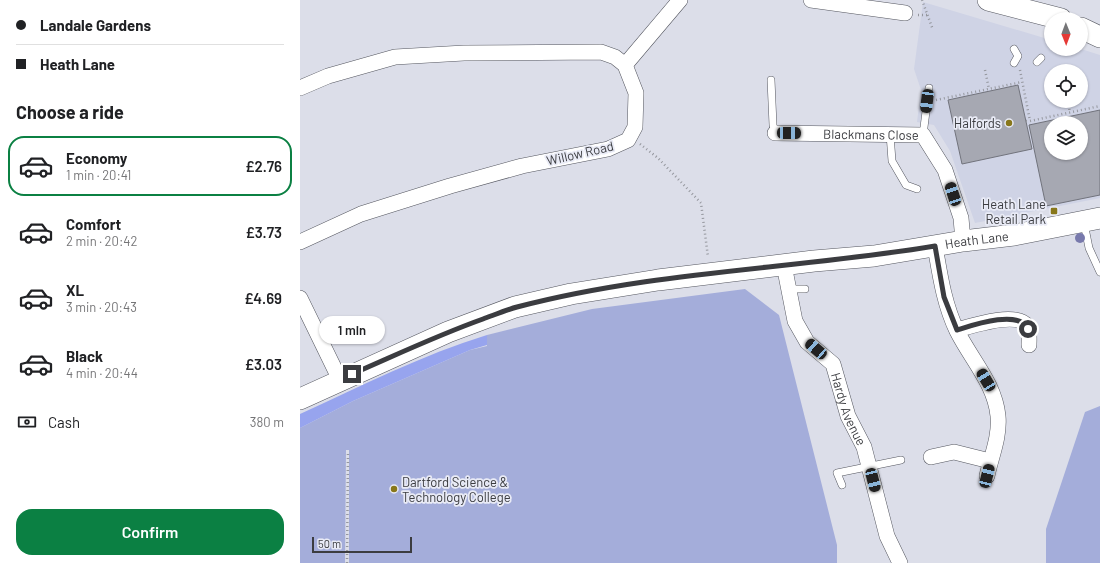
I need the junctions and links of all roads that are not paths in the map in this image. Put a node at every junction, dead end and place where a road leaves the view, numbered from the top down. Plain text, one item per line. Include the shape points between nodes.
1 (680, 0) edge
2 (811, 0) edge
3 (988, 0) edge
4 (905, 13) dead end
5 (1044, 15) edge
6 (1088, 23) edge
7 (1100, 25) edge
8 (1088, 31) edge
9 (1100, 37) edge
10 (1014, 49) dead end
11 (1014, 63) dead end
12 (625, 65) junction
13 (771, 80) dead end
14 (300, 88) edge
15 (929, 88) dead end
16 (775, 132) joint
17 (890, 134) junction
18 (923, 135) junction
19 (917, 189) dead end
20 (1092, 220) edge
21 (963, 241) junction
22 (300, 242) edge
23 (935, 246) junction
24 (784, 265) junction
25 (1100, 272) edge
26 (788, 289) junction
27 (805, 289) dead end
28 (300, 298) edge
29 (957, 330) junction
30 (1029, 345) dead end
31 (340, 380) junction
32 (300, 399) edge
33 (931, 457) dead end
34 (901, 460) dead end
35 (990, 461) junction
36 (869, 466) junction
37 (987, 476) dead end
38 (842, 485) dead end
39 (900, 563) edge

1 - 12 street
2 - 4 street
3 - 5 street
6 - 7 street
8 - 9 street
10 - 11 lane via 1018,56
12 - 14 street via 615,57 601,52 464,53 395,57 328,76
12 - 22 street, Willow Road via 636,93 635,127 628,140 608,149 522,166 450,186 361,214
13 - 16 lane
15 - 18 lane
16 - 17 street, Blackmans Close
17 - 18 street, Blackmans Close
17 - 19 lane via 892,161 906,185
18 - 21 street, Blackmans Close via 945,170 961,218
20 - 21 street, Heath Lane via 1014,235
20 - 25 lane via 1090,248
21 - 23 street, Heath Lane
23 - 24 street, Heath Lane via 874,256
23 - 29 street via 944,297
24 - 26 street, Hardy Avenue
24 - 31 street, Heath Lane via 658,280 571,294 515,308 448,332
26 - 27 lane
26 - 36 street, Hardy Avenue via 795,322 808,342 833,364 848,416 864,447
28 - 31 street
29 - 30 street via 997,320 1016,319 1027,327
29 - 35 street via 990,387 996,404 998,431
31 - 32 street, Heath Lane
33 - 35 street via 954,452
34 - 36 lane
35 - 37 street
36 - 38 lane via 837,473
36 - 39 street, Hardy Avenue via 886,536

